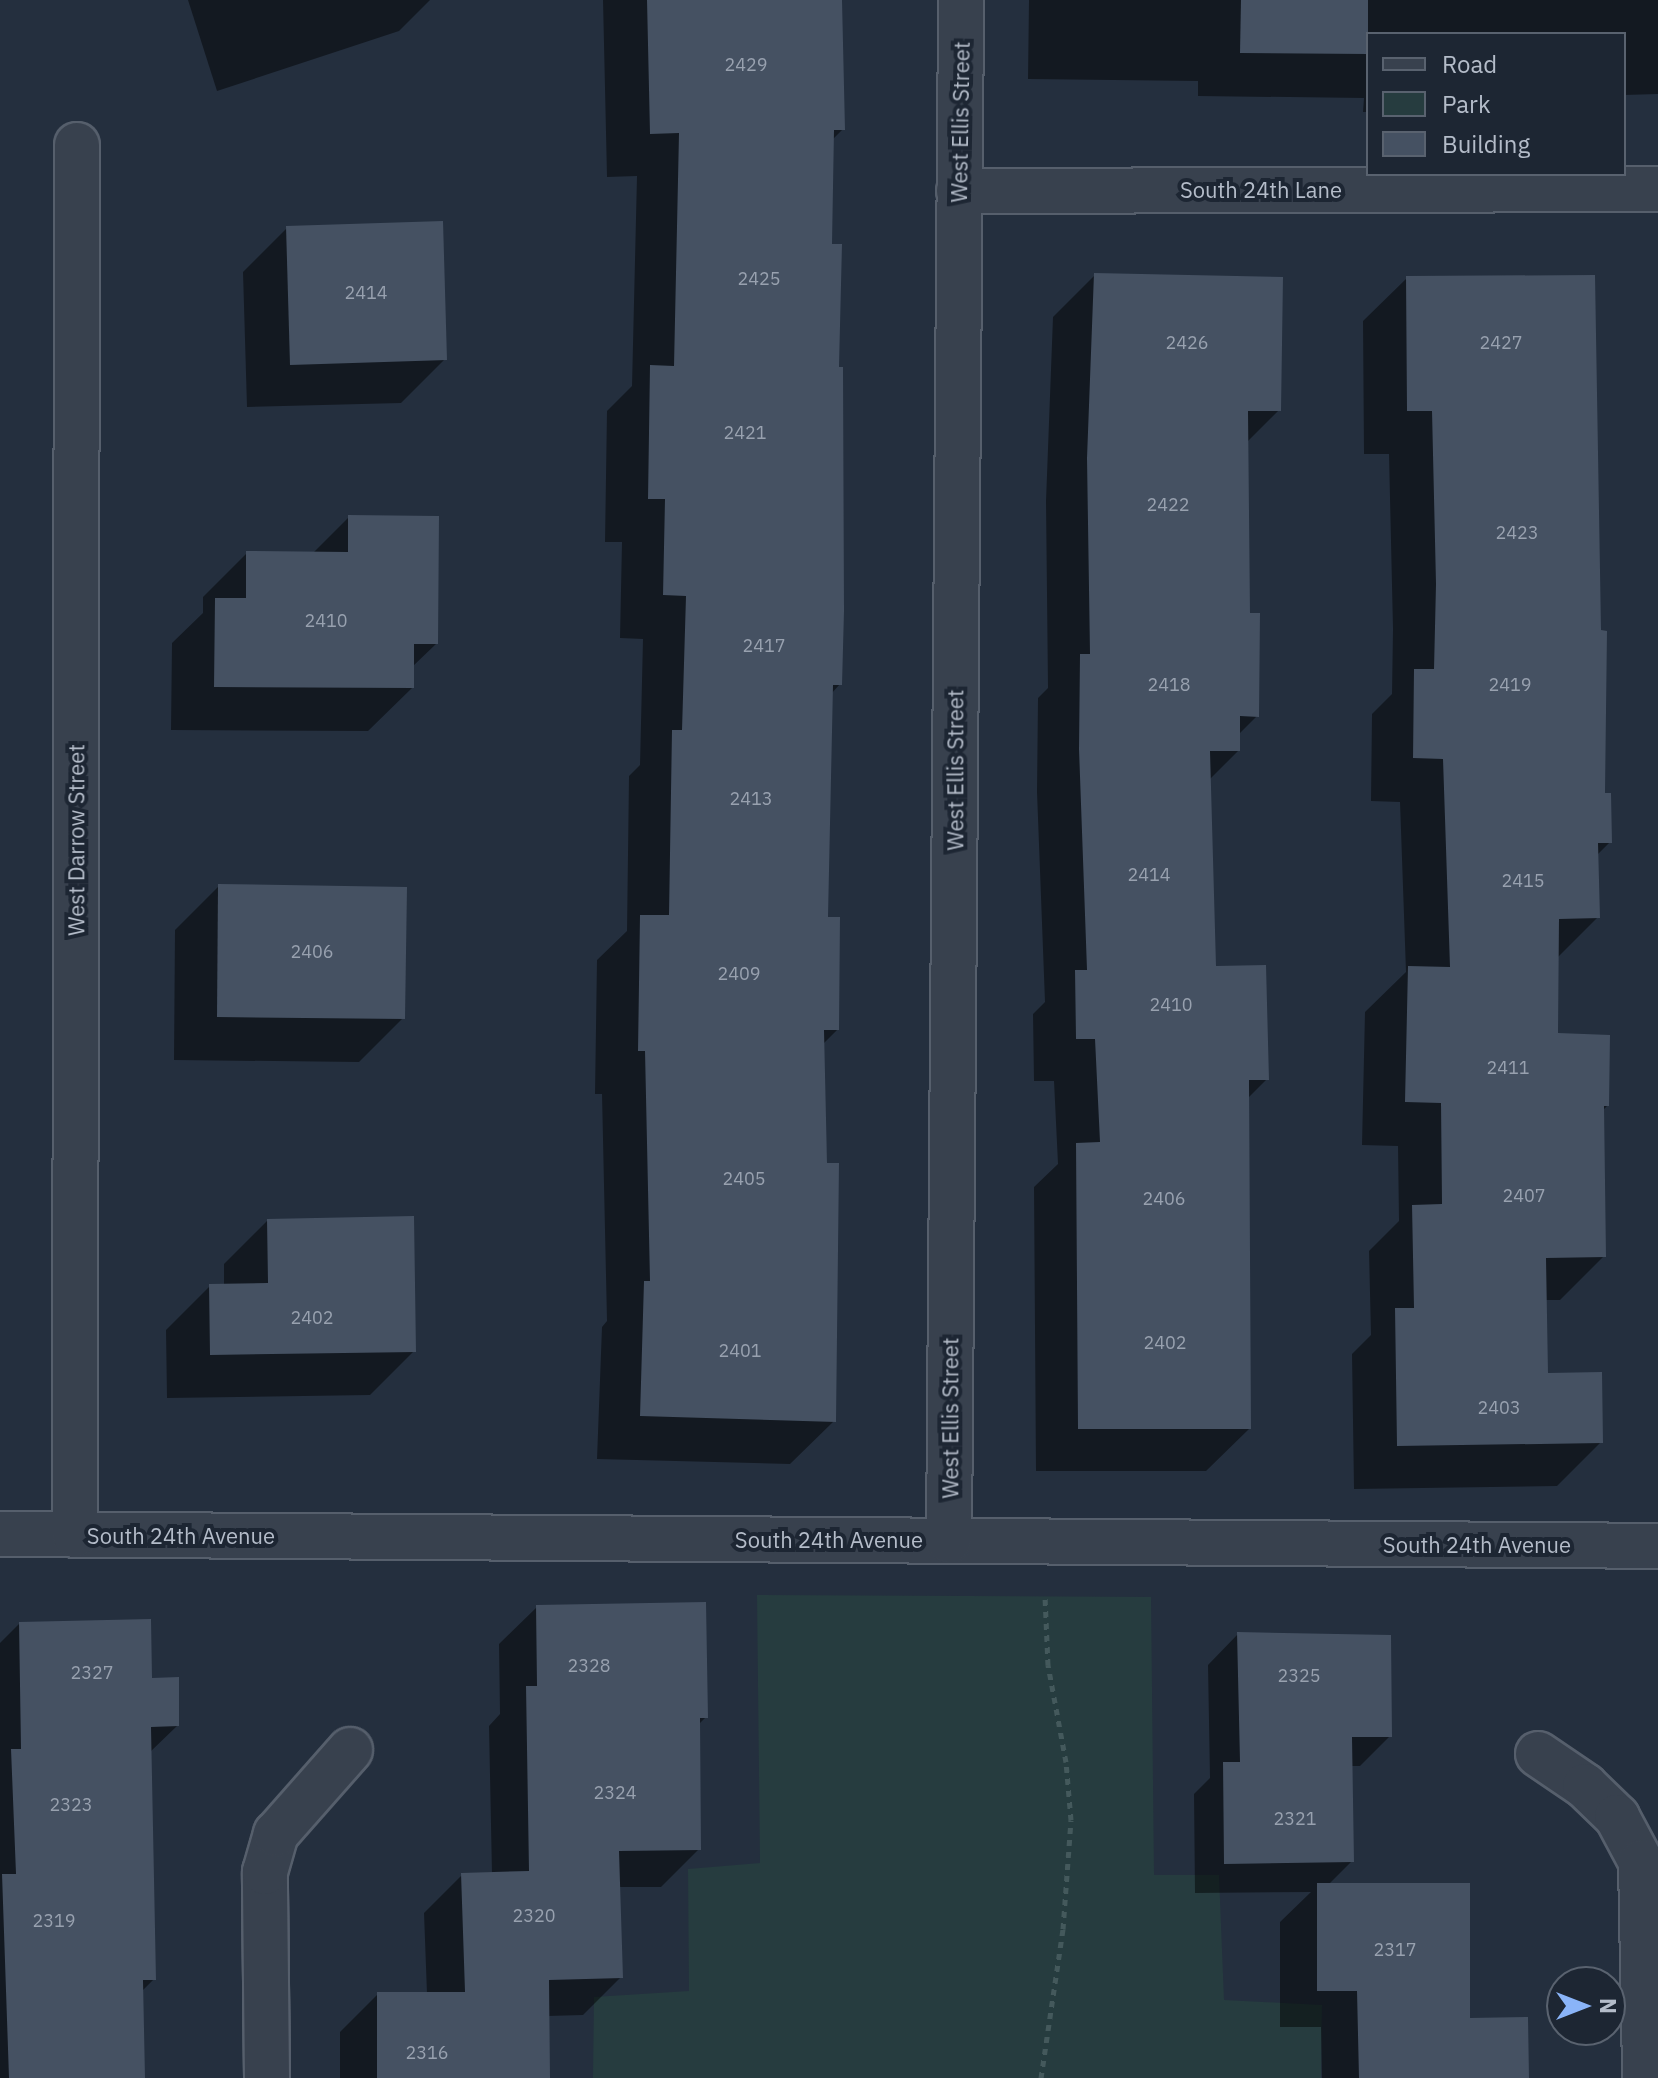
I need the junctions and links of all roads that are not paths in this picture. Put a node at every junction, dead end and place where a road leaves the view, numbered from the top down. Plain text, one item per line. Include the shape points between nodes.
1 (961, 0) edge
2 (77, 145) dead end
3 (1658, 189) edge
4 (959, 191) junction
5 (0, 1534) edge
6 (75, 1535) junction
7 (949, 1541) junction
8 (1658, 1546) edge
9 (350, 1750) dead end
10 (1538, 1754) dead end
11 (267, 2078) edge
12 (1645, 2078) edge

1 - 4 street, West Ellis Street
2 - 6 street, West Darrow Street
3 - 4 street, South 24th Lane
4 - 7 street, West Ellis Street
5 - 6 street, South 24th Avenue
6 - 7 street, South 24th Avenue
7 - 8 street, South 24th Avenue
9 - 11 street via 276,1834 265,1872
10 - 12 street via 1585,1786 1617,1817 1641,1862

